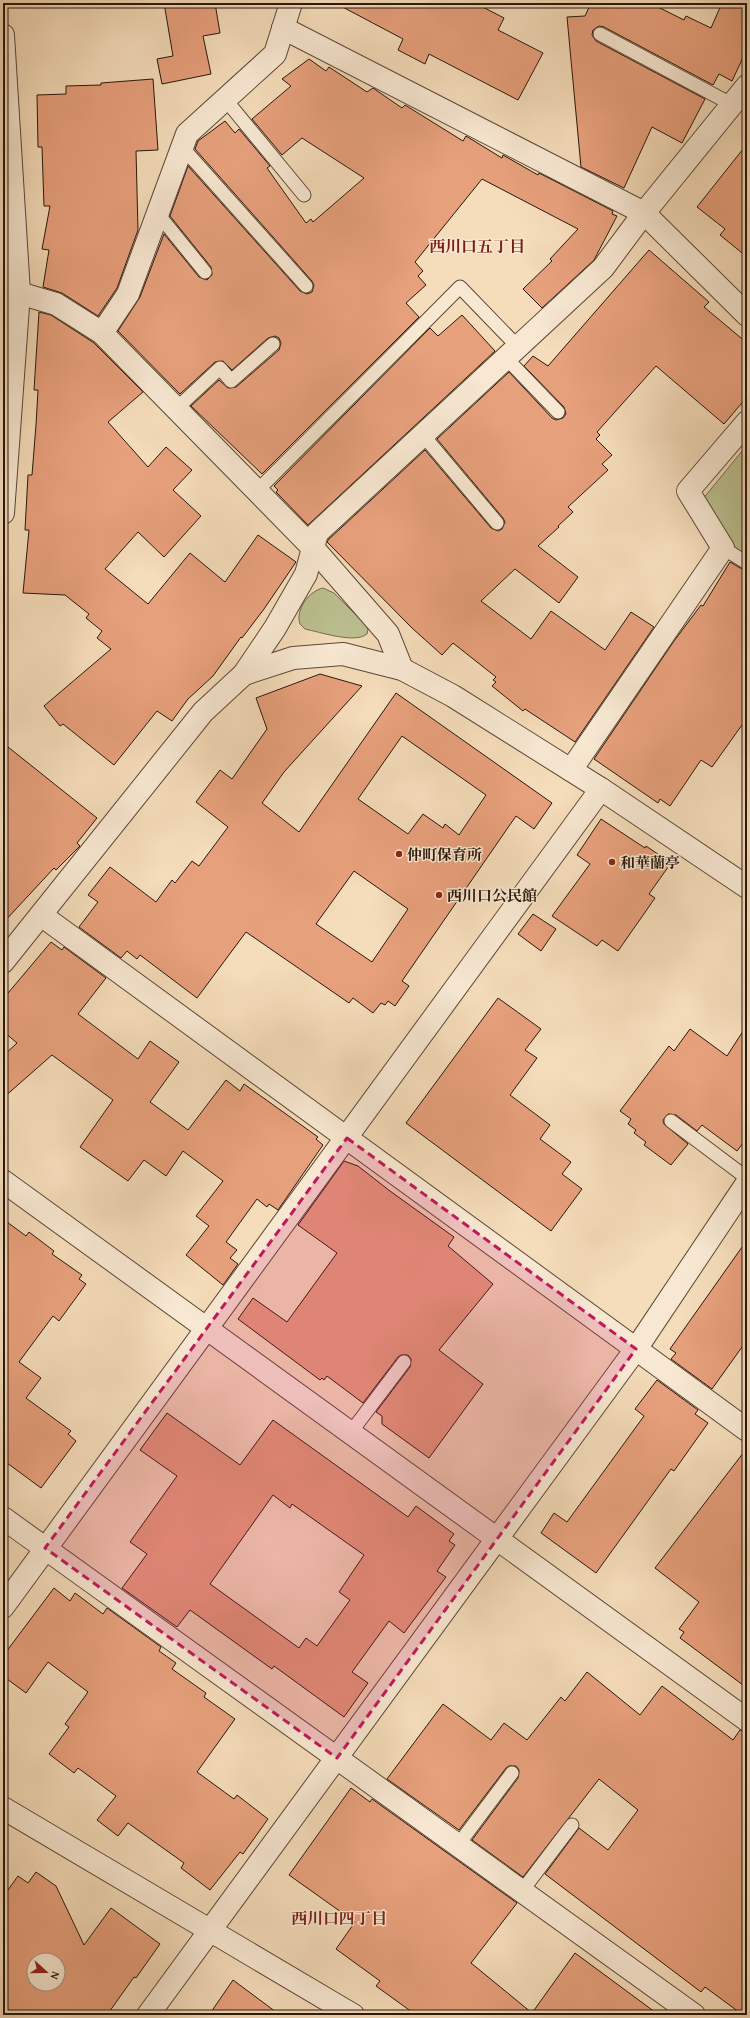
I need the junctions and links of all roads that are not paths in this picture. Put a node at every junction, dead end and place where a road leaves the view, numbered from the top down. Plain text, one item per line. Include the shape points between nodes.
1 (291, 3) edge
2 (283, 28) junction
3 (600, 34) dead end
4 (3, 35) edge
5 (747, 86) edge
6 (225, 99) junction
7 (733, 105) junction
8 (182, 147) junction
9 (304, 196) dead end
10 (644, 213) junction
11 (158, 214) junction
12 (205, 272) dead end
13 (306, 286) dead end
14 (11, 293) edge
15 (747, 315) edge
16 (102, 333) junction
17 (273, 344) dead end
18 (512, 353) junction
19 (176, 409) junction
20 (558, 412) dead end
21 (747, 422) edge
22 (423, 435) junction
23 (257, 491) junction
24 (3, 513) edge
25 (497, 523) dead end
26 (723, 548) junction
27 (314, 549) junction
28 (747, 563) edge
29 (402, 669) junction
30 (244, 674) junction
31 (571, 770) junction
32 (601, 789) junction
33 (747, 887) edge
34 (41, 915) junction
35 (3, 962) edge
36 (671, 1121) dead end
37 (347, 1138) junction
38 (747, 1178) edge
39 (3, 1181) edge
40 (747, 1183) edge
41 (206, 1327) junction
42 (636, 1350) junction
43 (404, 1362) dead end
44 (747, 1430) edge
45 (351, 1432) junction
46 (3, 1518) edge
47 (499, 1539) junction
48 (45, 1548) junction
49 (3, 1607) edge
50 (747, 1720) edge
51 (337, 1758) junction
52 (512, 1773) dead end
53 (3, 1808) edge
54 (572, 1825) dead end
55 (458, 1845) junction
56 (522, 1891) junction
57 (211, 1930) junction
58 (148, 2015) edge
59 (353, 2015) edge
60 (694, 2015) edge

1 - 2 street
2 - 6 street via 275,54
2 - 10 street
3 - 7 lane
4 - 14 street
5 - 7 street
6 - 8 street via 187,134
6 - 9 lane
7 - 10 street
8 - 11 street
8 - 13 lane
10 - 15 street
10 - 18 street via 603,268
11 - 12 lane
11 - 16 street via 128,294
14 - 16 street via 56,304
14 - 24 street
16 - 19 street
17 - 19 lane via 231,381 220,368
18 - 20 lane
18 - 22 street
18 - 23 lane via 460,287
19 - 23 street
21 - 26 street via 688,491
22 - 25 lane
22 - 27 street via 317,533
23 - 27 street
26 - 28 lane
26 - 31 street
27 - 29 street via 388,634
27 - 30 street via 306,574 275,628
29 - 30 street via 343,654 293,658
29 - 31 street via 453,696
30 - 34 street via 202,712
31 - 32 street
32 - 33 street
32 - 37 street
34 - 35 street
34 - 37 street
36 - 38 lane
37 - 41 street
37 - 42 street
39 - 41 street
40 - 42 street
41 - 45 street
41 - 48 street
42 - 44 street
42 - 47 street
43 - 45 lane
45 - 47 street
46 - 48 street
47 - 50 street
47 - 51 street
48 - 49 street
48 - 51 street
51 - 55 street
51 - 57 street
52 - 55 lane
53 - 57 street
54 - 56 lane
55 - 56 street
56 - 60 street
57 - 58 street
57 - 59 street

